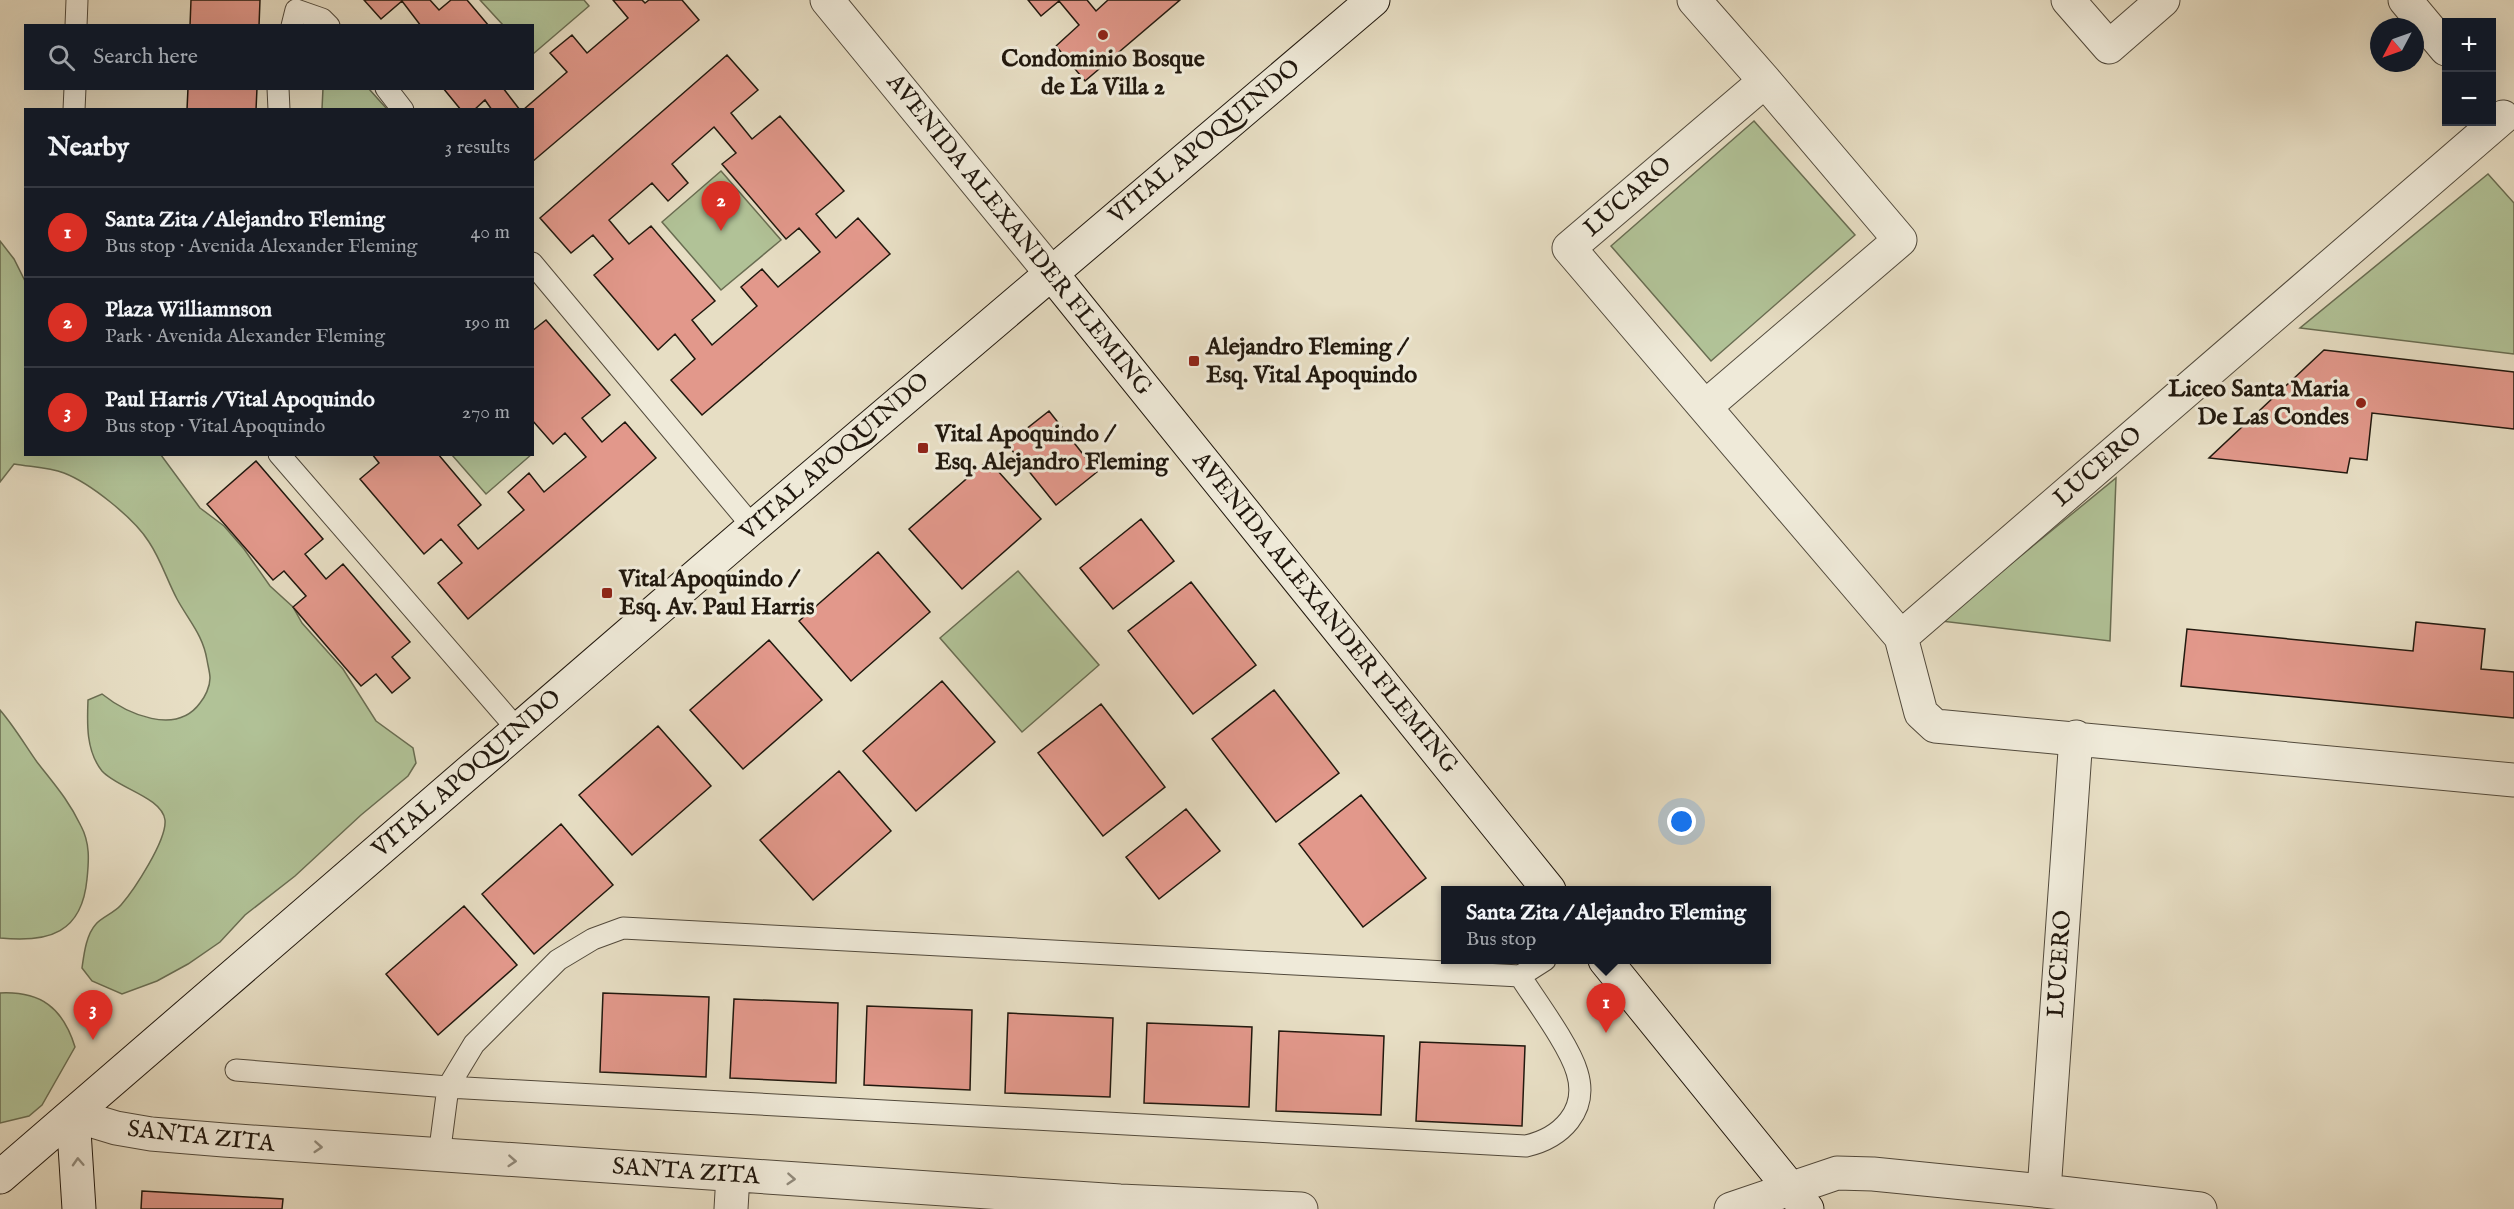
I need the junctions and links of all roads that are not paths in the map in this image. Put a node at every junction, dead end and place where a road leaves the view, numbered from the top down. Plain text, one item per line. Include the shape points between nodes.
1 (77, 0) edge
2 (827, 0) edge
3 (1373, 0) edge
4 (1694, 0) edge
5 (2068, 0) edge
6 (2163, 0) edge
7 (2405, 0) edge
8 (76, 24) edge
9 (292, 24) edge
10 (327, 24) edge
11 (2442, 45) edge
12 (1765, 81) junction
13 (75, 90) edge
14 (278, 90) edge
15 (388, 90) edge
16 (74, 108) edge
17 (279, 108) edge
18 (401, 108) edge
19 (2503, 116) edge
20 (534, 265) edge
21 (1051, 273) junction
22 (1705, 407) junction
23 (281, 456) edge
24 (753, 526) junction
25 (1901, 637) junction
26 (518, 730) junction
27 (2076, 737) junction
28 (2514, 780) edge
29 (1545, 886) edge
30 (1539, 964) edge
31 (1608, 964) edge
32 (1520, 976) junction
33 (236, 1070) dead end
34 (447, 1087) junction
35 (73, 1114) junction
36 (439, 1156) junction
37 (733, 1175) junction
38 (0, 1177) edge
39 (2044, 1191) junction
40 (1798, 1198) edge
41 (1120, 1205) edge
42 (79, 1209) edge
43 (731, 1209) edge
44 (1300, 1209) edge
45 (1731, 1209) edge
46 (2200, 1209) edge

1 - 8 lane
2 - 21 street, AVENIDA ALEXANDER FLEMING
3 - 21 street, VITAL APOQUINDO
4 - 12 street
5 - 6 street via 2109,47
7 - 11 street
9 - 10 lane via 296,10
12 - 22 street via 1900,240
12 - 22 street, LUCARO via 1569,248
13 - 16 lane
14 - 17 lane
15 - 18 lane
19 - 25 street, LUCERO
20 - 24 lane
21 - 24 street, VITAL APOQUINDO
21 - 29 street, AVENIDA ALEXANDER FLEMING
22 - 25 street, LUCARO
23 - 26 lane
24 - 26 street, VITAL APOQUINDO
25 - 27 street via 1922,713 1935,726
26 - 35 street, VITAL APOQUINDO
27 - 28 street
27 - 39 street, LUCERO
30 - 32 lane
31 - 40 street
32 - 34 lane via 623,928 593,939 558,960 474,1044
32 - 34 lane via 1571,1058 1580,1089 1570,1120 1559,1133 1526,1146
33 - 34 lane
34 - 36 lane
35 -> 36 street, SANTA ZITA via 151,1134
35 - 38 street, VITAL APOQUINDO
42 -> 35 street
36 -> 37 street, SANTA ZITA
37 -> 41 street, SANTA ZITA
37 - 43 street
39 - 40 street via 1837,1173
39 - 46 street
40 - 45 street
41 - 44 street, SANTA ZITA

